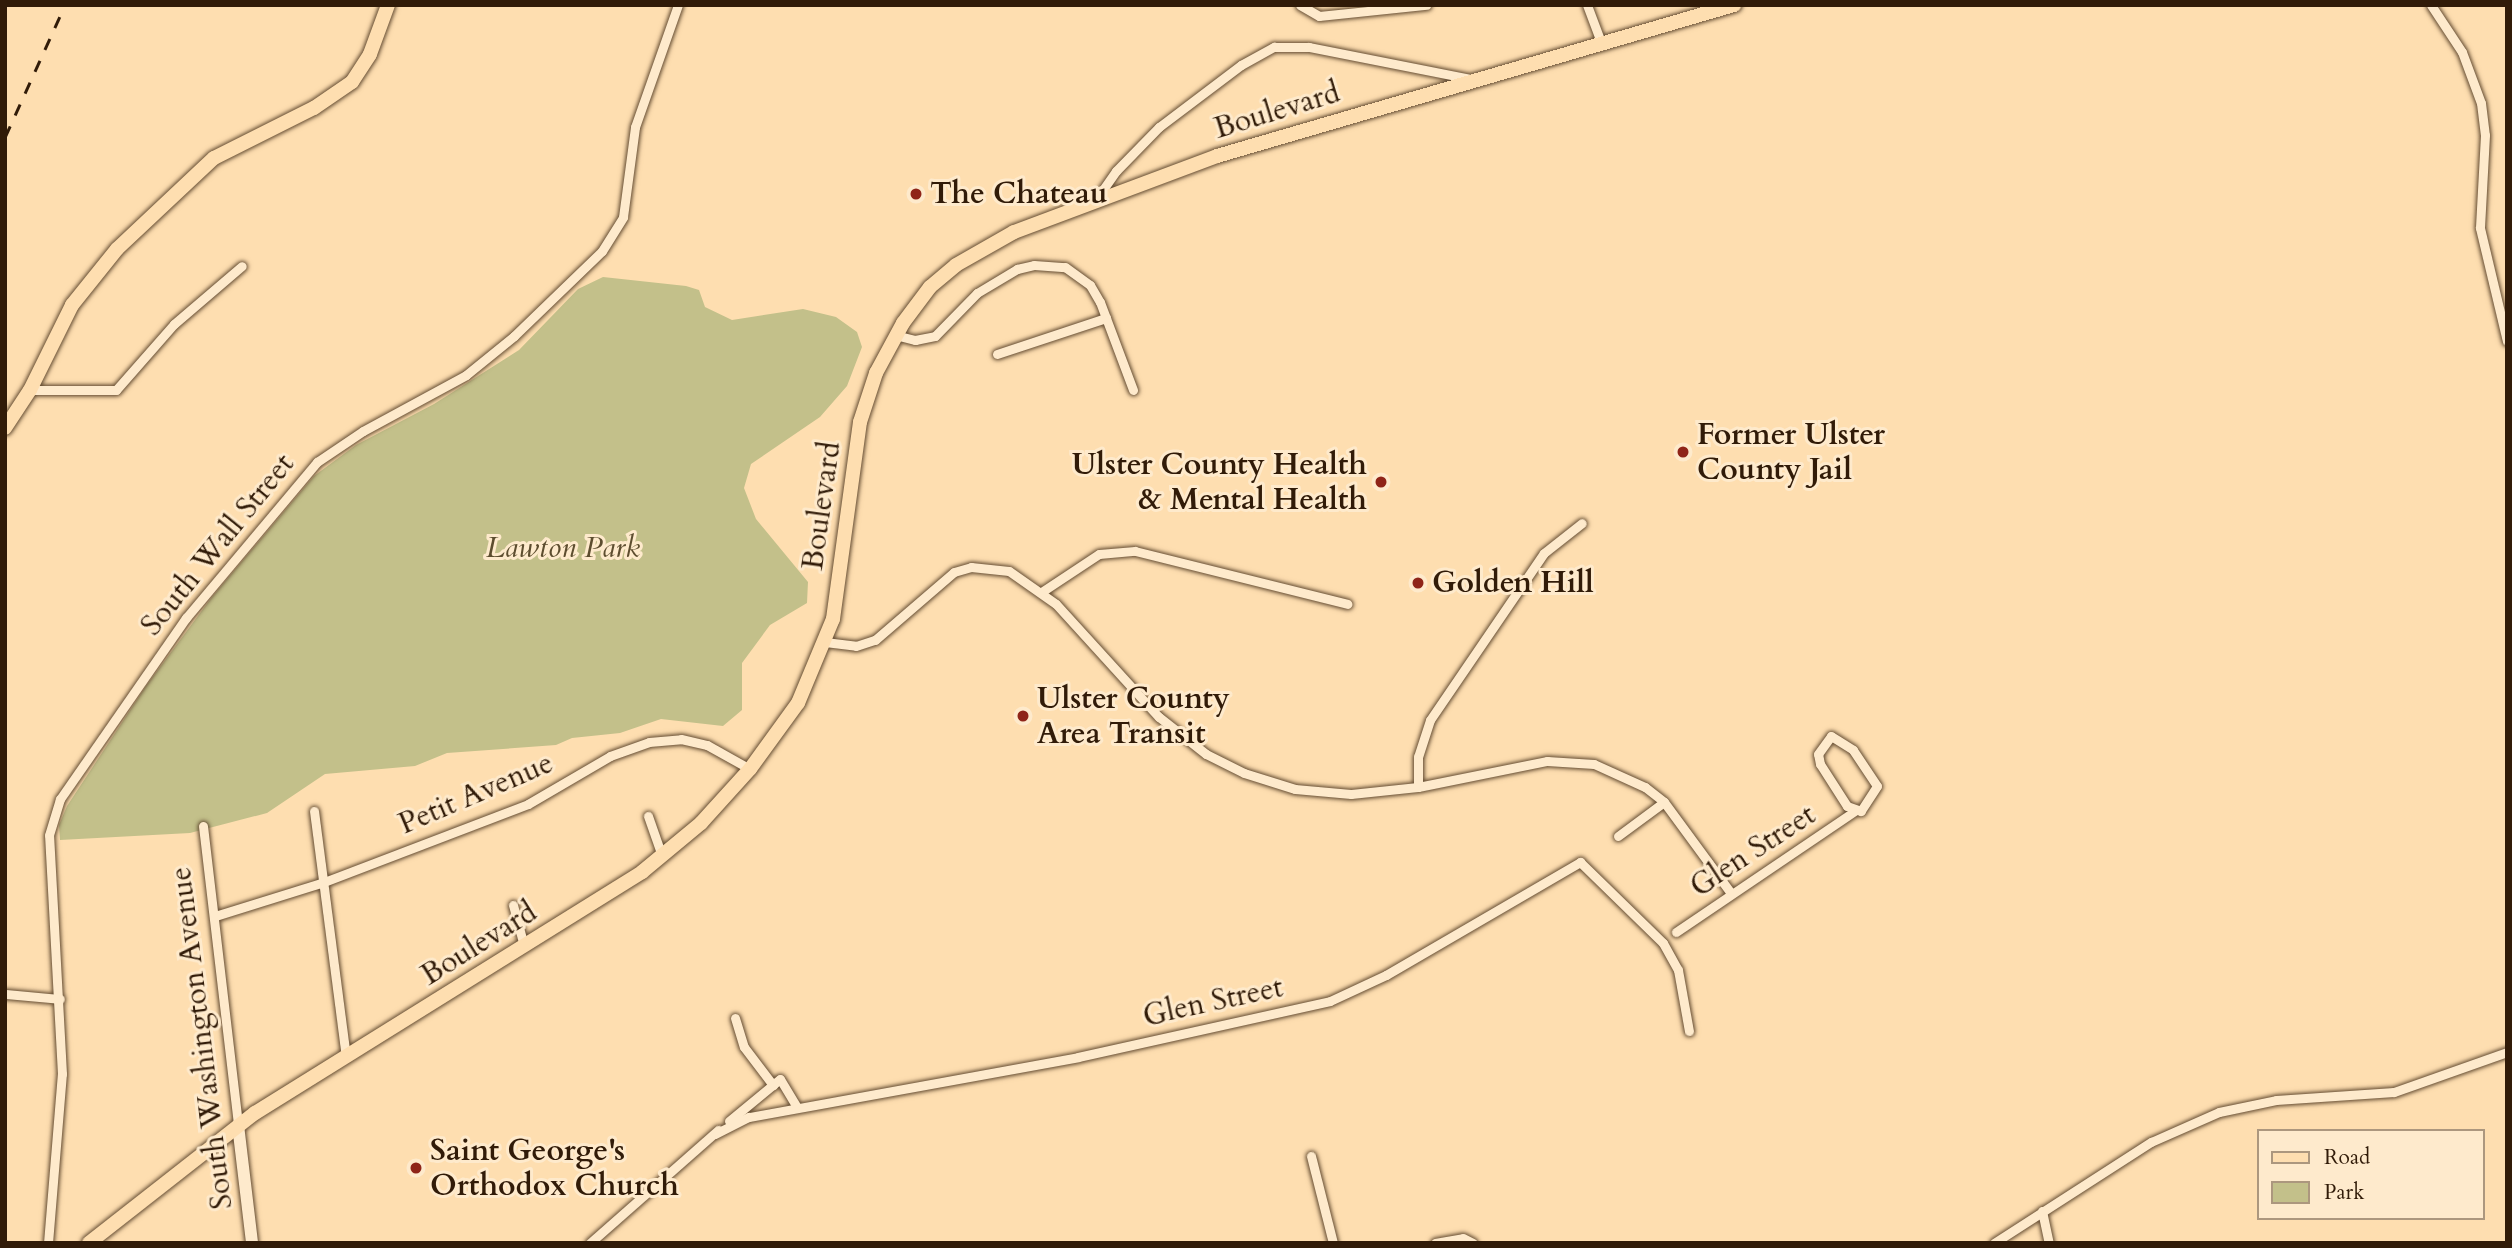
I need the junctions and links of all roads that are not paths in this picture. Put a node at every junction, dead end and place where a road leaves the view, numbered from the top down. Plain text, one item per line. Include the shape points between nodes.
1 (388, 5) edge
2 (1300, 5) edge
3 (1426, 5) edge
4 (1587, 5) edge
5 (1734, 5) edge
6 (2431, 5) edge
7 (679, 7) edge
8 (1602, 45) junction
9 (1476, 81) junction
10 (1096, 201) junction
11 (242, 266) dead end
12 (1106, 318) junction
13 (895, 335) junction
14 (2507, 341) edge
15 (997, 355) dead end
16 (30, 390) junction
17 (1133, 390) dead end
18 (5, 428) edge
19 (1582, 523) dead end
20 (1043, 591) junction
21 (1348, 604) dead end
22 (825, 642) junction
23 (750, 769) junction
24 (1418, 787) junction
25 (1664, 802) junction
26 (314, 811) dead end
27 (1855, 811) junction
28 (648, 816) dead end
29 (203, 826) dead end
30 (1618, 836) dead end
31 (662, 856) junction
32 (324, 882) junction
33 (1730, 892) junction
34 (513, 905) dead end
35 (215, 916) junction
36 (1676, 932) dead end
37 (524, 946) junction
38 (5, 994) edge
39 (60, 999) junction
40 (735, 1018) dead end
41 (1689, 1031) dead end
42 (2507, 1052) edge
43 (346, 1057) junction
44 (777, 1082) junction
45 (797, 1107) junction
46 (238, 1125) junction
47 (715, 1133) junction
48 (1311, 1156) dead end
49 (2042, 1211) junction
50 (48, 1243) edge
51 (89, 1243) edge
52 (252, 1243) edge
53 (590, 1243) edge
54 (1333, 1243) edge
55 (1435, 1243) edge
56 (1473, 1243) edge
57 (1994, 1243) edge
58 (2049, 1243) edge

1 - 16 main road via 370,54 352,82 314,108 214,158 117,248 72,305
2 - 3 street via 1319,16
4 - 8 street
5 - 8 main road, Boulevard
6 - 14 street via 2462,52 2481,103 2485,135 2480,228
7 - 39 street, South Wall Street via 635,127 623,217 602,251 514,336 466,375 363,430 317,462 186,618 76,772 60,799 49,835
8 - 9 main road, Boulevard
9 - 10 main road, Boulevard via 1255,144
9 - 10 street via 1310,47 1275,47 1250,59 1159,127 1123,163
10 - 13 main road, Boulevard via 981,248 930,287
11 - 16 street via 174,324 116,390
12 - 13 street via 1090,285 1080,276 1065,267 1034,265 1002,276 977,293 935,336 915,340
12 - 15 street
12 - 17 street
13 - 22 main road, Boulevard via 860,422 833,618
16 - 18 main road
19 - 24 street via 1544,553 1430,720 1420,748
20 - 21 street via 1099,554 1135,551
20 - 22 street via 1009,571 971,567 946,578 868,643
20 - 24 street via 1159,717 1206,754 1244,773 1296,789 1351,794
22 - 23 main road, Boulevard via 798,703
23 - 31 main road, Boulevard
23 - 32 street, Petit Avenue via 707,745 681,739 649,742 610,757 528,804
24 - 25 street via 1547,761 1572,761 1622,775
25 - 30 street
25 - 33 street
26 - 32 street
27 - 27 street, Glen Street via 1868,804 1877,786 1853,750 1831,736 1818,754 1819,764
27 - 33 street, Glen Street
28 - 31 street
29 - 35 street, South Washington Avenue
31 - 37 main road, Boulevard
32 - 35 street, Petit Avenue
32 - 43 street
33 - 36 street, Glen Street
34 - 37 street
35 - 46 street, South Washington Avenue
37 - 43 main road, Boulevard
38 - 39 street
39 - 50 street, South Wall Street via 62,1074
40 - 44 street via 744,1047
41 - 45 street, Glen Street via 1678,970 1662,943 1580,862 1377,980 1330,1000 1078,1057
42 - 49 street via 2394,1092 2276,1100 2219,1112 2151,1142
43 - 46 main road, Boulevard
44 - 45 street via 793,1095
44 - 47 street
45 - 47 street, Glen Street via 749,1117
46 - 51 main road, Boulevard
46 - 52 main road, South Washington Avenue
47 - 53 street
48 - 54 street
49 - 57 street
49 - 58 street
55 - 56 street via 1463,1238

